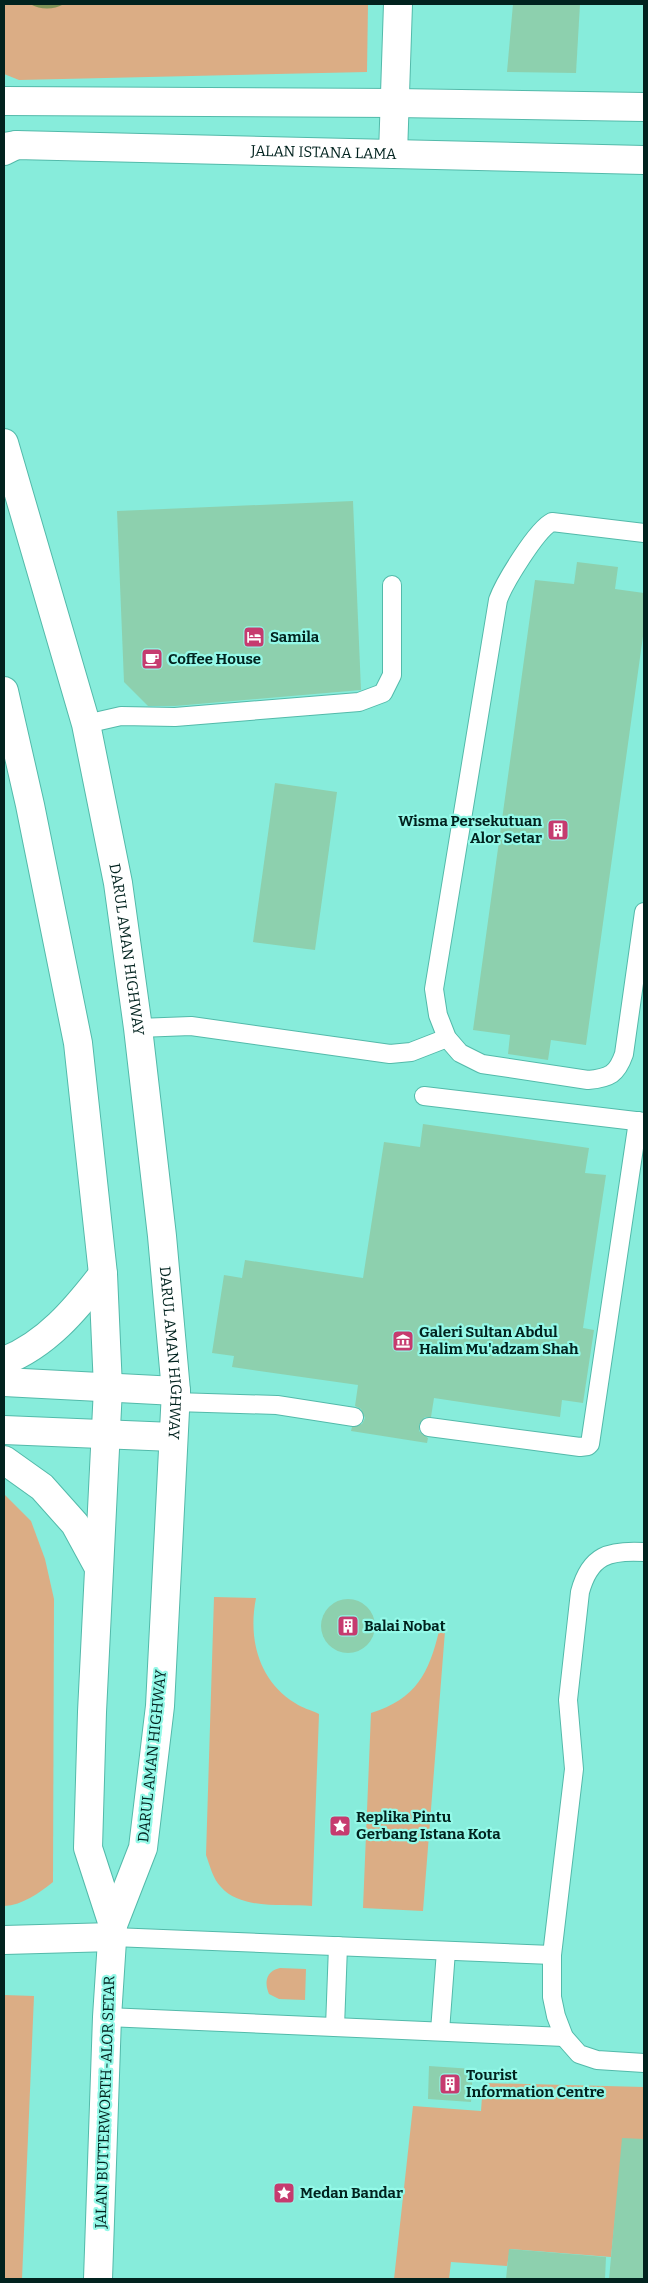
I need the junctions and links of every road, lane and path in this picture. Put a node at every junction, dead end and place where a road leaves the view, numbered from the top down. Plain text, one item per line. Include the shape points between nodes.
1 (398, 4) edge
2 (4, 101) edge
3 (395, 103) junction
4 (644, 107) edge
5 (8, 148) edge
6 (393, 154) junction
7 (644, 160) edge
8 (4, 443) edge
9 (644, 533) edge
10 (392, 585) dead end
11 (4, 692) edge
12 (86, 724) junction
13 (644, 912) edge
14 (138, 1028) junction
15 (447, 1038) junction
16 (424, 1096) dead end
17 (641, 1121) edge
18 (103, 1274) junction
19 (4, 1361) edge
20 (4, 1382) edge
21 (108, 1388) junction
22 (176, 1396) junction
23 (354, 1417) dead end
24 (429, 1427) dead end
25 (4, 1430) edge
26 (105, 1434) junction
27 (173, 1437) junction
28 (4, 1460) edge
29 (644, 1552) edge
30 (99, 1568) junction
31 (113, 1931) junction
32 (4, 1940) edge
33 (338, 1946) junction
34 (446, 1951) junction
35 (552, 1955) junction
36 (107, 2017) junction
37 (335, 2027) junction
38 (440, 2032) junction
39 (564, 2037) junction
40 (644, 2062) edge
41 (98, 2279) edge

1 - 3 main road
2 - 3 main road
3 - 4 main road
3 - 6 main road
5 - 6 main road, JALAN ISTANA LAMA
6 - 7 main road, JALAN ISTANA LAMA
8 - 12 main road, DARUL AMAN HIGHWAY
9 - 15 lane via 552,522 541,530 502,588 434,989 438,1015
10 - 12 lane via 392,675 383,693 359,702 175,717 122,716
11 - 18 main road via 78,1042
12 - 14 main road, DARUL AMAN HIGHWAY via 118,883
13 - 15 lane via 624,1054 620,1066 612,1074 588,1080 482,1064 460,1053
14 - 15 lane via 192,1026 390,1054 411,1052
14 - 22 main road, DARUL AMAN HIGHWAY via 162,1236
16 - 17 lane
17 - 24 lane via 590,1444 580,1447
18 - 19 main road via 56,1329
18 - 21 main road
20 - 21 main road
21 - 22 main road
21 - 26 main road
22 - 23 lane via 277,1405
22 - 27 main road, DARUL AMAN HIGHWAY
25 - 26 main road
26 - 27 main road
26 - 30 main road
27 - 31 main road, DARUL AMAN HIGHWAY via 160,1706 143,1848
28 - 30 main road via 42,1487 75,1524
29 - 35 lane via 621,1550 606,1555 593,1564 584,1577 580,1592 568,1700 574,1769
30 - 31 main road via 88,1848
31 - 32 main road
31 - 33 lane
31 - 36 main road, JALAN BUTTERWORTH-ALOR SETAR
33 - 34 lane
33 - 37 lane
34 - 35 lane
34 - 38 lane
35 - 39 lane via 552,1996
36 - 37 lane
36 - 41 main road, JALAN BUTTERWORTH-ALOR SETAR
37 - 38 lane
38 - 39 lane
39 - 40 lane via 579,2054 597,2060

